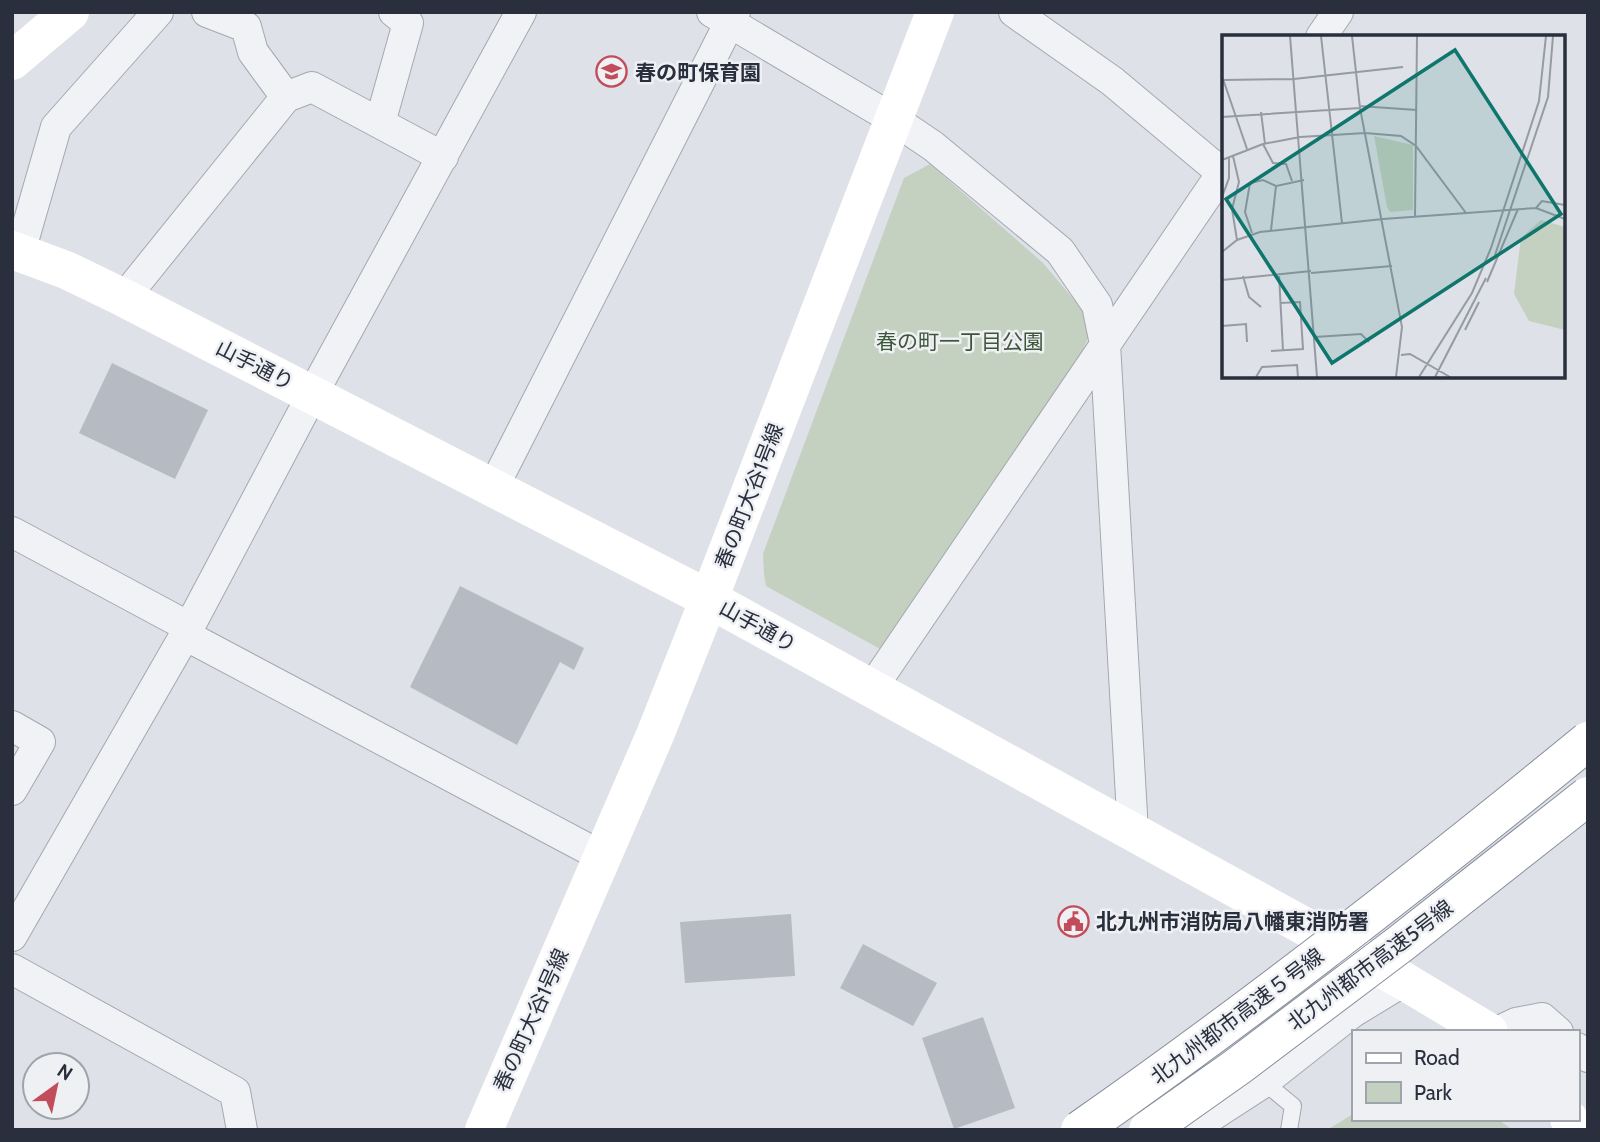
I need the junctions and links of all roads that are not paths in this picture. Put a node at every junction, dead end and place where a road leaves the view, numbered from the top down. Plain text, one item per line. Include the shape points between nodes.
1 (70, 12) edge
2 (158, 12) edge
3 (207, 12) edge
4 (394, 12) edge
5 (521, 12) edge
6 (935, 12) edge
7 (1014, 12) edge
8 (1338, 12) edge
9 (726, 16) edge
10 (249, 19) edge
11 (1322, 35) edge
12 (12, 61) edge
13 (286, 97) junction
14 (893, 119) junction
15 (380, 123) junction
16 (443, 157) junction
17 (1222, 170) edge
18 (1222, 172) edge
19 (16, 251) edge
20 (124, 298) junction
21 (1105, 344) junction
22 (312, 395) junction
23 (494, 488) junction
24 (16, 543) edge
25 (709, 599) junction
26 (187, 631) junction
27 (872, 688) junction
28 (12, 726) edge
29 (1588, 741) edge
30 (12, 790) edge
31 (1588, 796) edge
32 (1133, 832) junction
33 (603, 857) junction
34 (12, 936) edge
35 (12, 969) edge
36 (1404, 981) junction
37 (1486, 1030) edge
38 (1501, 1030) edge
39 (1556, 1030) edge
40 (1264, 1082) junction
41 (242, 1130) edge
42 (484, 1130) edge
43 (1080, 1130) edge
44 (1148, 1130) edge
45 (1190, 1130) edge
46 (1289, 1130) edge

1 - 12 main road
2 - 19 street via 57,127
3 - 10 street
4 - 15 street via 408,23
5 - 16 street
6 - 14 main road, 春の町大谷1号線
7 - 17 street via 1112,81
8 - 11 street
9 - 14 street
9 - 23 street
10 - 13 street via 253,52
13 - 15 street via 312,87
13 - 20 street
14 - 21 street via 933,146 1059,251 1097,305
14 - 25 main road, 春の町大谷1号線
15 - 16 street
16 - 22 street
18 - 21 street
19 - 20 main road, 山手通り
20 - 22 main road, 山手通り
21 - 27 street
21 - 32 street
22 - 23 main road, 山手通り
22 - 26 street
23 - 25 main road, 山手通り
24 - 26 street
25 - 27 main road, 山手通り
25 - 33 main road, 春の町大谷1号線
26 - 33 street
26 - 34 street
27 - 32 main road, 山手通り
28 - 30 street via 40,741
29 - 43 main road, 北九州都市高速５号線, bridge via 1447,857
31 - 44 main road, 北九州都市高速5号線, bridge via 1389,952
32 - 36 main road, 山手通り
33 - 42 main road, 春の町大谷1号線
35 - 41 street via 235,1092
36 - 37 main road, 山手通り
36 - 40 street via 1353,1012
38 - 39 street via 1542,1018
40 - 45 street
40 - 46 lane via 1293,1106

